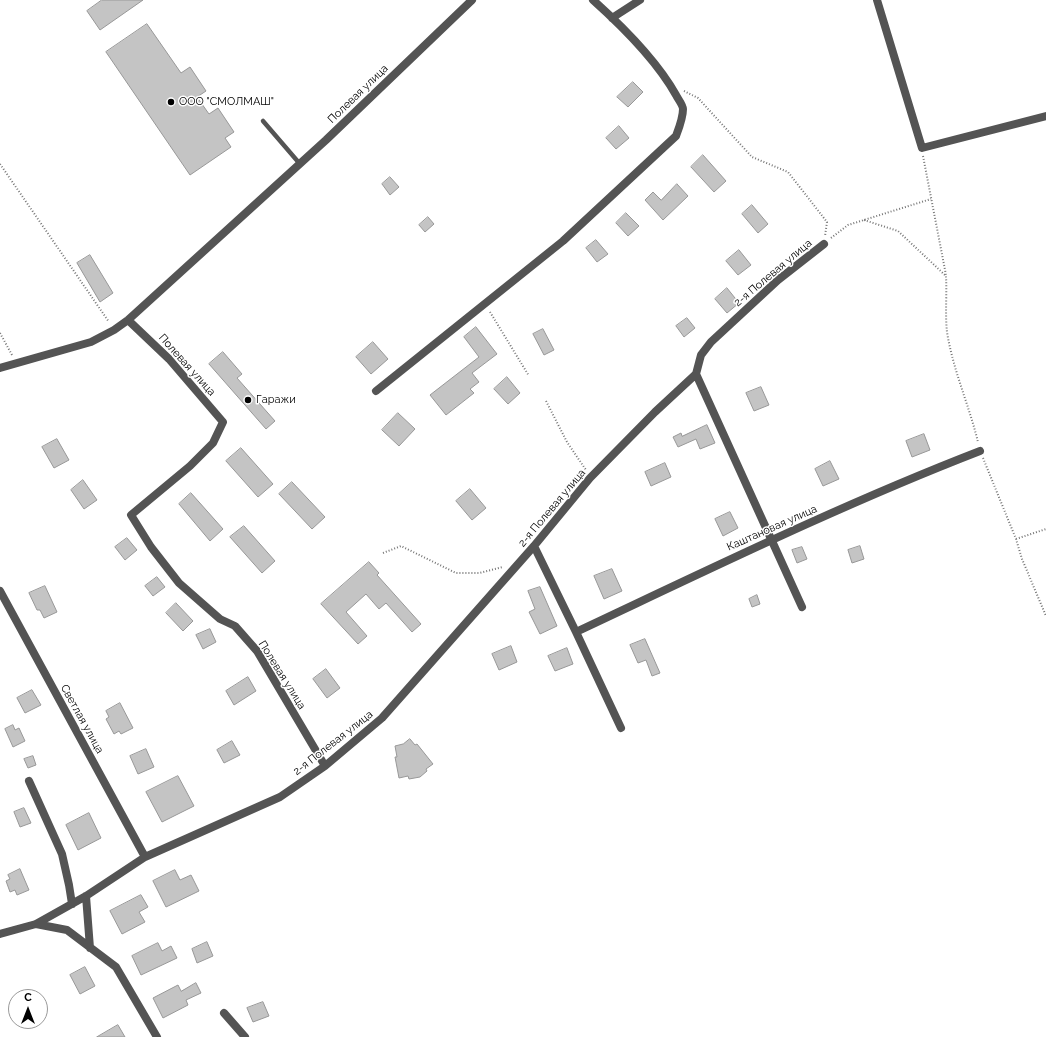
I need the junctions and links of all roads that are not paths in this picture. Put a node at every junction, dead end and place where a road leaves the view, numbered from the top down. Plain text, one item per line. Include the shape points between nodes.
1 (472, 0) edge
2 (592, 0) edge
3 (640, 0) edge
4 (877, 0) edge
5 (612, 18) junction
6 (1046, 116) edge
7 (263, 121) dead end
8 (300, 164) junction
9 (824, 244) road end
10 (128, 320) junction
11 (0, 368) edge
12 (696, 374) junction
13 (376, 391) dead end
14 (980, 451) road end
15 (771, 540) junction
16 (534, 546) junction
17 (0, 591) edge
18 (802, 607) dead end
19 (576, 632) junction
20 (621, 728) dead end
21 (325, 766) junction
22 (29, 781) dead end
23 (145, 857) junction
24 (86, 896) junction
25 (72, 904) junction
26 (36, 924) junction
27 (0, 934) edge
28 (90, 948) junction
29 (224, 1013) dead end
30 (157, 1037) edge
31 (246, 1037) edge

1 - 8 street, Полевая улица
2 - 5 street
3 - 5 street
4 - 6 street via 922,148
5 - 13 street via 663,74 683,108 676,136 563,241
7 - 8 lane
8 - 10 street, Полевая улица
9 - 12 street, 2-я Полевая улица via 778,280 711,342 701,354
10 - 11 street via 92,342
10 - 21 street, Полевая улица via 169,358 223,422 213,443 190,466 131,515 150,547 179,583 220,619 235,626 257,651
12 - 15 street
12 - 16 street, 2-я Полевая улица via 590,478
14 - 15 street, Каштановая улица
15 - 18 street
15 - 19 street, Каштановая улица
16 - 19 street
16 - 21 street, 2-я Полевая улица via 382,718
17 - 23 street, Светлая улица
19 - 20 street
21 - 23 street, 2-я Полевая улица via 280,797
22 - 25 street via 62,854
23 - 24 street, 2-я Полевая улица
24 - 25 street, 2-я Полевая улица
24 - 28 street
25 - 26 street, 2-я Полевая улица
26 - 27 street
26 - 28 street via 67,930
28 - 30 street via 116,967
29 - 31 street

